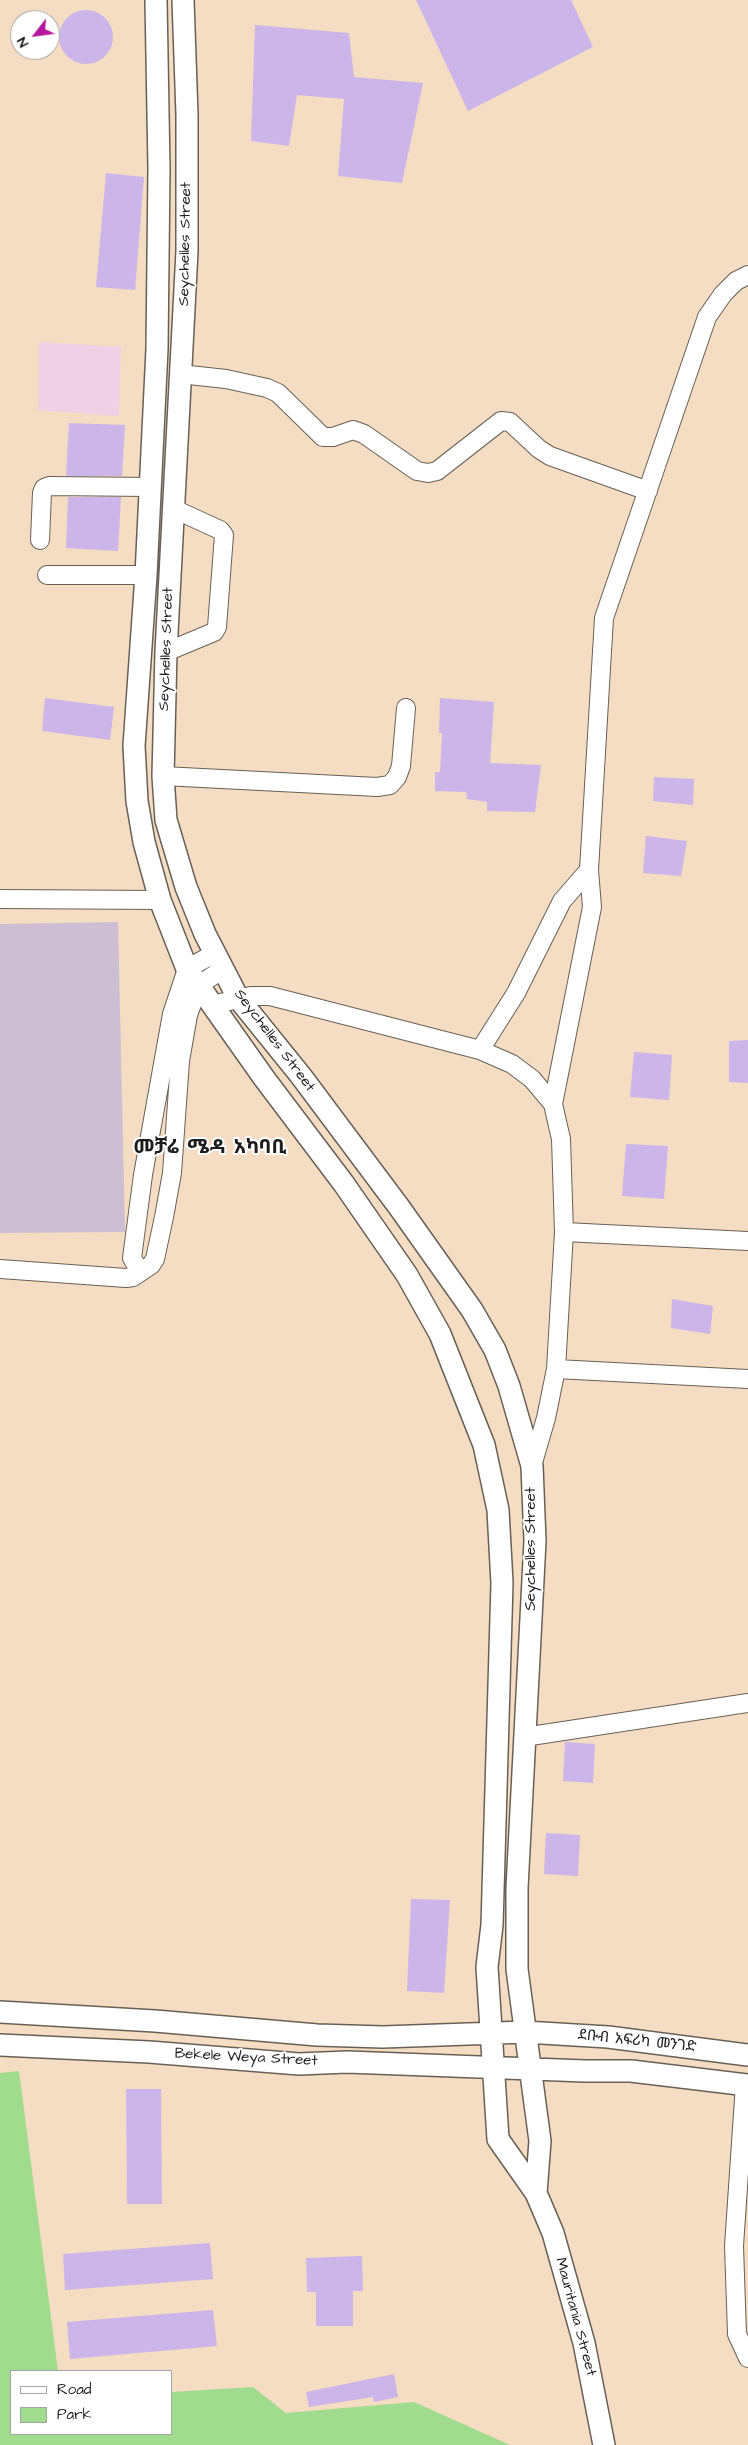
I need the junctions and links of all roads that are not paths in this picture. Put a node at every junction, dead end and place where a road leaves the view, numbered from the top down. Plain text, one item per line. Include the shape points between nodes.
1 (156, 0) edge
2 (183, 0) edge
3 (748, 275) edge
4 (180, 374) junction
5 (150, 487) junction
6 (648, 491) junction
7 (174, 509) junction
8 (40, 540) dead end
9 (47, 574) dead end
10 (146, 575) junction
11 (166, 652) junction
12 (406, 708) dead end
13 (163, 776) junction
14 (589, 870) junction
15 (0, 899) edge
16 (160, 900) junction
17 (219, 961) junction
18 (193, 977) junction
19 (238, 998) junction
20 (212, 1005) junction
21 (480, 1050) junction
22 (553, 1104) junction
23 (564, 1232) junction
24 (748, 1241) edge
25 (0, 1269) edge
26 (140, 1272) junction
27 (556, 1369) junction
28 (748, 1379) edge
29 (532, 1466) junction
30 (748, 1703) edge
31 (524, 1737) junction
32 (0, 2012) edge
33 (525, 2032) junction
34 (490, 2033) junction
35 (0, 2046) edge
36 (748, 2054) edge
37 (492, 2067) junction
38 (530, 2068) junction
39 (746, 2085) edge
40 (536, 2193) junction
41 (741, 2247) edge
42 (748, 2358) edge
43 (604, 2445) edge

1 - 5 main road, Seychelles Street via 158,330
2 - 4 main road, Seychelles Street via 187,250
3 - 6 street via 723,294 707,317
4 - 6 street via 268,388 278,393 322,436 333,437 353,430 364,434 417,471 437,471 501,421 510,422 550,456
4 - 7 main road, Seychelles Street
5 - 8 street via 44,488
5 - 10 main road, Seychelles Street
6 - 14 street via 604,618
7 - 11 main road, Seychelles Street
7 - 11 street via 220,530 224,535 217,628
9 - 10 street
10 - 16 main road, Seychelles Street via 134,746 144,842
11 - 13 main road, Seychelles Street
12 - 13 street via 401,766 397,778 390,785 377,787
13 - 17 main road, Seychelles Street via 169,830 186,887
14 - 21 street via 562,901 516,994
14 - 22 street via 592,907
15 - 16 street
16 - 18 main road, Seychelles Street
17 - 18 street
17 - 19 main road, Seychelles Street
18 - 20 main road, Seychelles Street
18 - 26 street via 180,1061 172,1173 155,1259
18 - 26 street via 178,990 170,1023 132,1258
19 - 20 street
19 - 21 street via 270,996
19 - 29 main road, Seychelles Street via 312,1091 472,1310 495,1350 509,1386
20 - 34 main road, Seychelles Street via 407,1275 440,1334 484,1445 498,1510 502,1583 492,1925 487,1968
21 - 22 street via 512,1064 532,1080
22 - 23 street via 561,1139
23 - 24 street
23 - 27 street
25 - 26 street via 126,1278
27 - 28 street
27 - 29 street
29 - 31 main road, Seychelles Street via 535,1541
30 - 31 street
31 - 33 main road, Seychelles Street via 516,1969
32 - 34 main road, ደቡብ አፍሪካ መንገድ via 317,2035 383,2037
33 - 34 main road, ደቡብ አፍሪካ መንገድ
33 - 36 main road, ደቡብ አፍሪካ መንገድ via 608,2037
33 - 38 main road, Seychelles Street
34 - 37 main road, Seychelles Street
35 - 37 main road, Bekele Weya Street via 149,2052 299,2064 347,2062
37 - 38 main road, Bekele Weya Street
37 - 40 main road, Mauritania Street via 498,2139
38 - 39 main road, ደቡብ አፍሪካ መንገድ via 631,2071
38 - 40 main road, Mauritania Street via 540,2141
39 - 41 street
40 - 43 main road, Mauritania Street via 553,2233 584,2343
41 - 42 street via 737,2334

